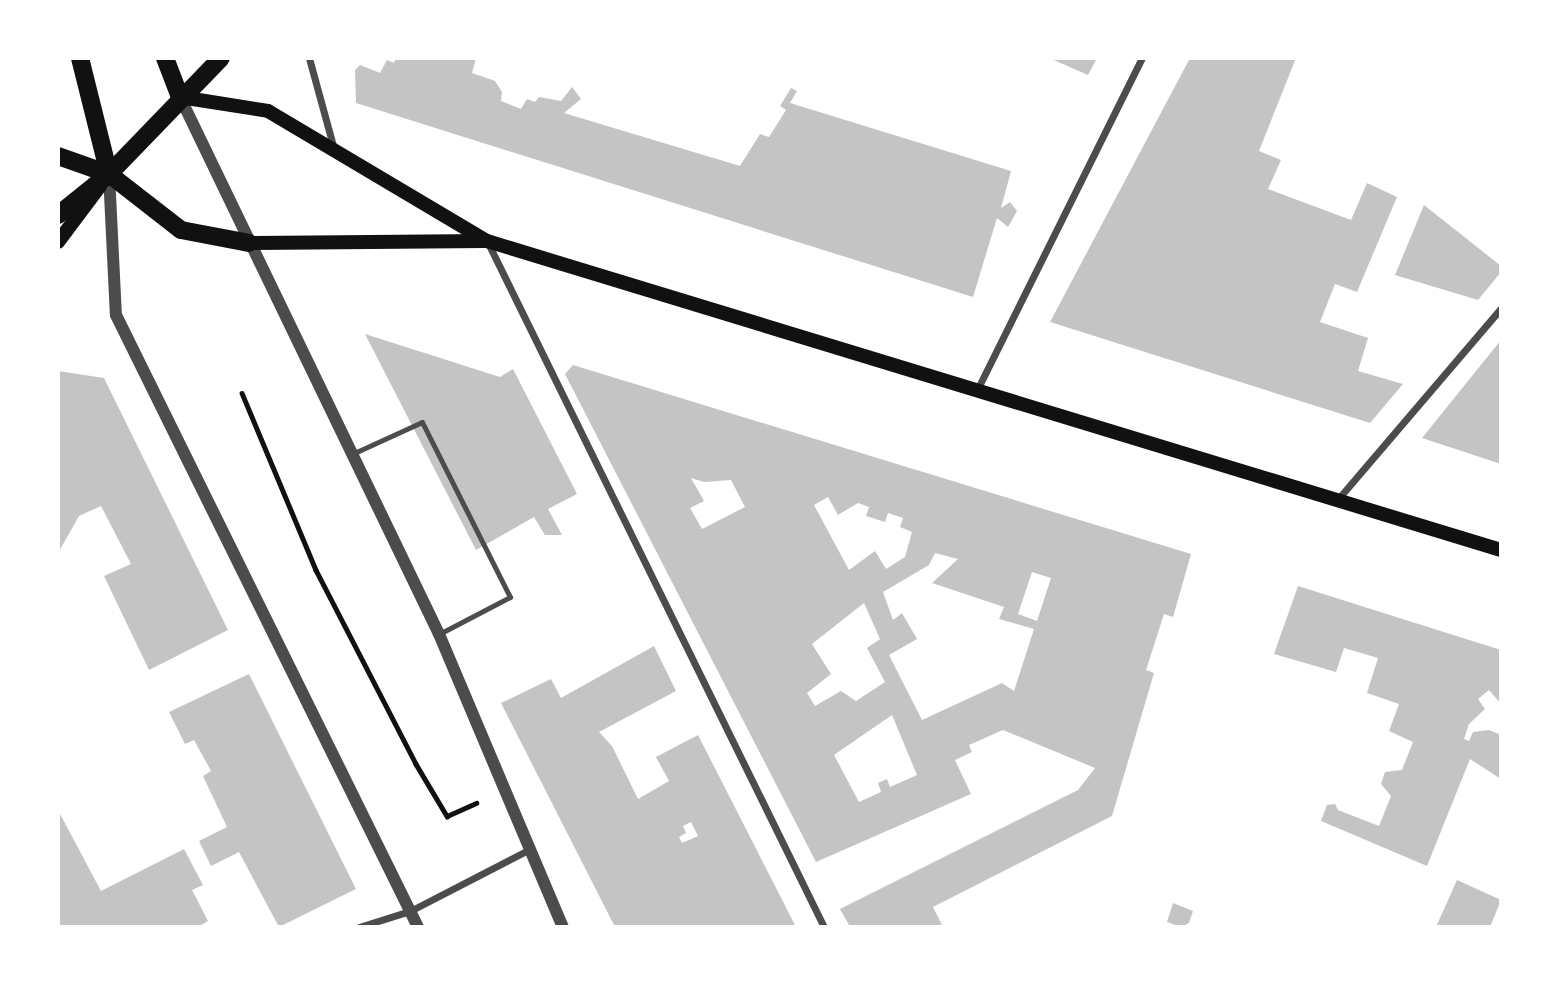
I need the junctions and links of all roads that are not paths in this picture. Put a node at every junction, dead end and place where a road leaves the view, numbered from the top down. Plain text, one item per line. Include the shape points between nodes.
1 (165, 58) edge
2 (221, 58) edge
3 (309, 58) edge
4 (1142, 58) edge
5 (83, 64) edge
6 (180, 97) junction
7 (333, 146) junction
8 (58, 156) edge
9 (110, 174) junction
10 (58, 215) edge
11 (58, 242) edge
12 (487, 242) junction
13 (249, 243) junction
14 (1501, 308) edge
15 (975, 393) junction
16 (352, 454) junction
17 (1337, 500) junction
18 (1501, 550) edge
19 (439, 634) junction
20 (528, 850) junction
21 (410, 911) junction
22 (359, 927) edge
23 (418, 927) edge
24 (563, 927) edge
25 (824, 927) edge

1 - 6 main road
2 - 6 main road
3 - 7 street
4 - 15 street
5 - 9 main road
6 - 7 main road via 268,111
6 - 9 main road
6 - 13 street
7 - 12 main road
8 - 9 main road
9 - 10 main road
9 - 11 main road
9 - 13 main road via 181,230
9 - 21 street via 116,315
12 - 13 main road
12 - 15 main road
12 - 25 street
13 - 16 street
14 - 17 street
15 - 17 main road
16 - 19 street
16 - 19 lane via 422,422 510,597
17 - 18 main road
19 - 20 street
20 - 21 street
20 - 24 street
21 - 22 street
21 - 23 street

